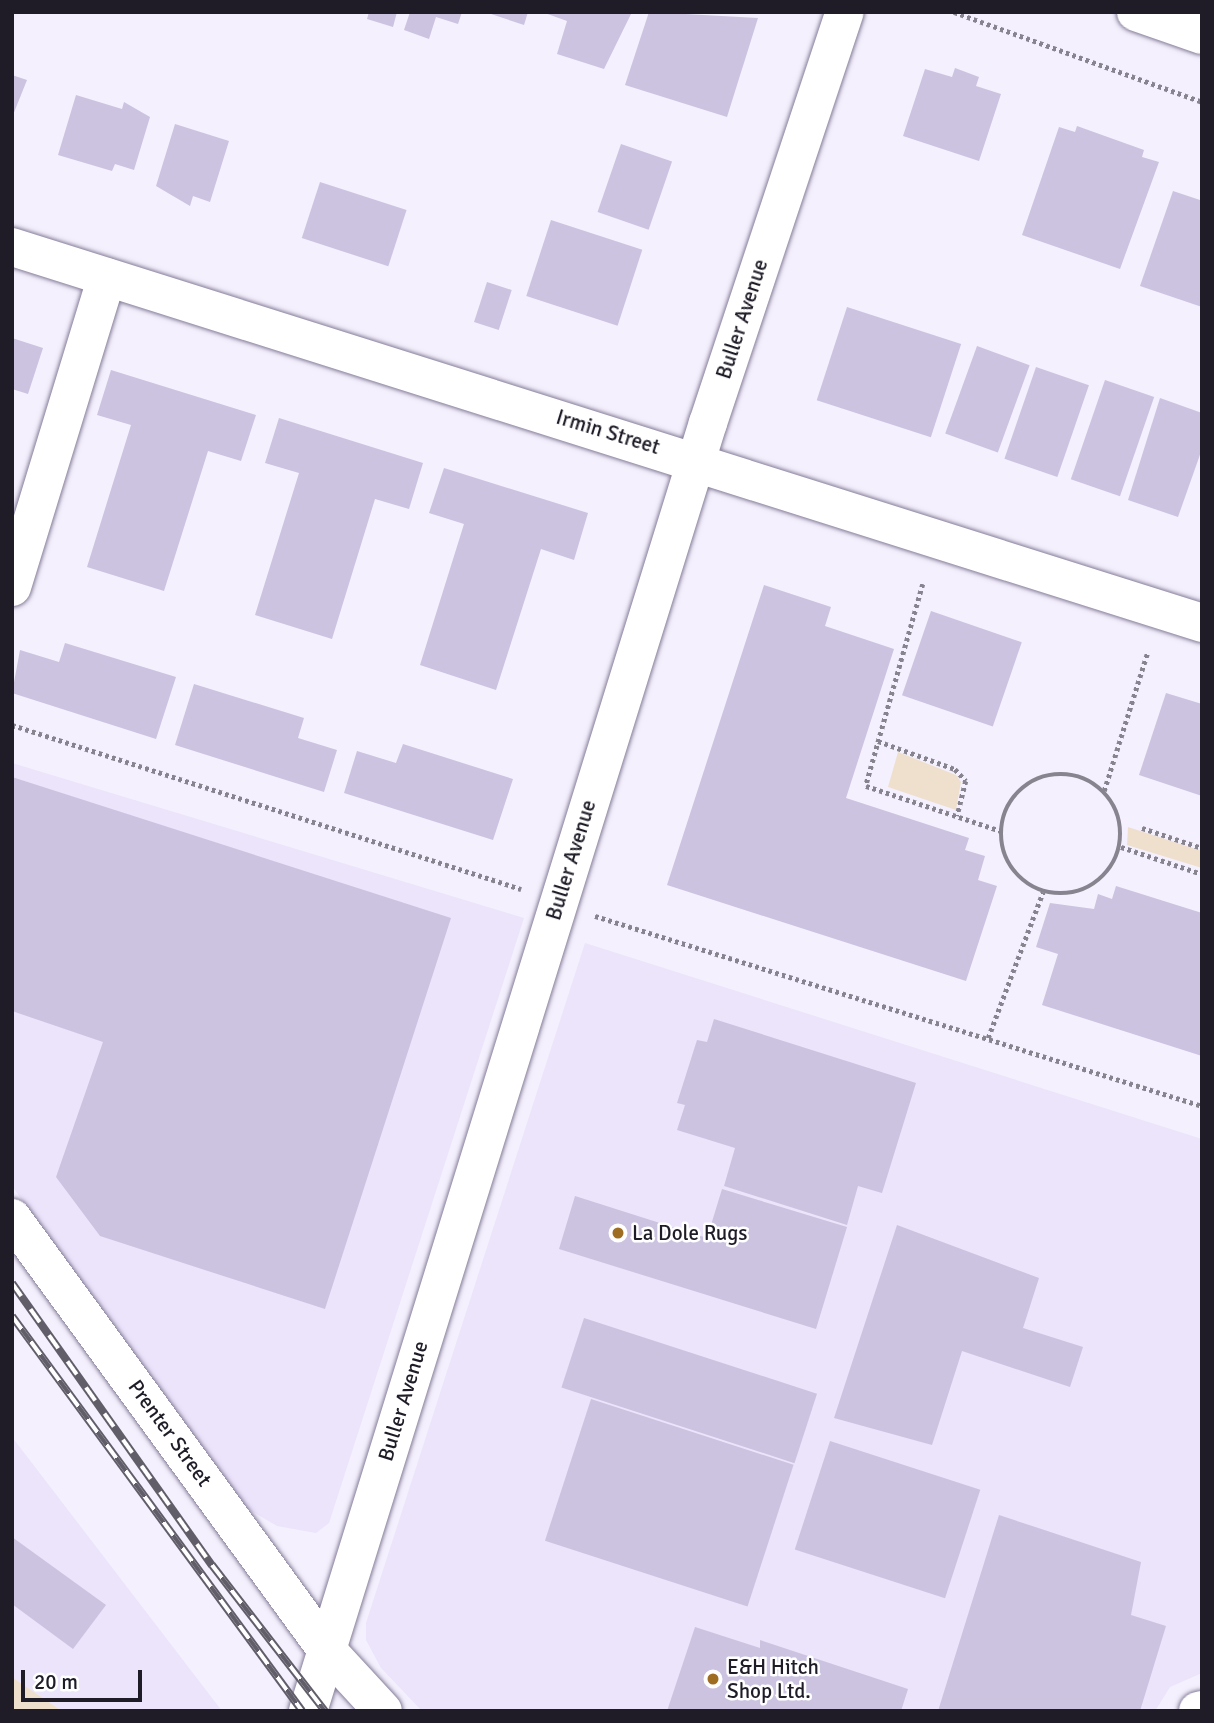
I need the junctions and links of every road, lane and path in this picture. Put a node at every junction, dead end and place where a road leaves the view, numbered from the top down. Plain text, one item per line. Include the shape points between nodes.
1 (845, 12) edge
2 (954, 12) edge
3 (1136, 12) edge
4 (1202, 35) edge
5 (1202, 102) edge
6 (12, 247) edge
7 (107, 277) junction
8 (696, 460) junction
9 (923, 584) dead end
10 (12, 587) edge
11 (1202, 622) edge
12 (1147, 654) dead end
13 (12, 725) edge
14 (878, 741) junction
15 (1104, 791) junction
16 (957, 816) junction
17 (1142, 828) dead end
18 (1001, 831) junction
19 (1121, 846) junction
20 (1202, 848) edge
21 (1202, 874) edge
22 (1043, 892) junction
23 (533, 893) dead end
24 (595, 916) dead end
25 (988, 1038) junction
26 (1202, 1105) edge
27 (12, 1218) edge
28 (326, 1649) junction
29 (308, 1711) edge
30 (383, 1711) edge

1 - 8 street, Buller Avenue
2 - 5 path
3 - 4 street
6 - 7 street, Irmin Street
7 - 8 street, Irmin Street
7 - 10 street
8 - 11 street, Irmin Street
8 - 28 street, Buller Avenue
9 - 14 path
12 - 15 path
13 - 23 path
14 - 16 path via 955,769 966,781
14 - 16 path via 866,786
15 - 18 path via 1069,774 1030,782 1005,812
15 - 19 path via 1122,826
16 - 18 path
17 - 20 path
18 - 22 path via 1011,868
19 - 21 path
19 - 22 path via 1100,881 1062,895
22 - 25 path
24 - 25 path
25 - 26 path
27 - 28 street, Prenter Street
28 - 29 street, Buller Avenue
28 - 30 street, Prenter Street

